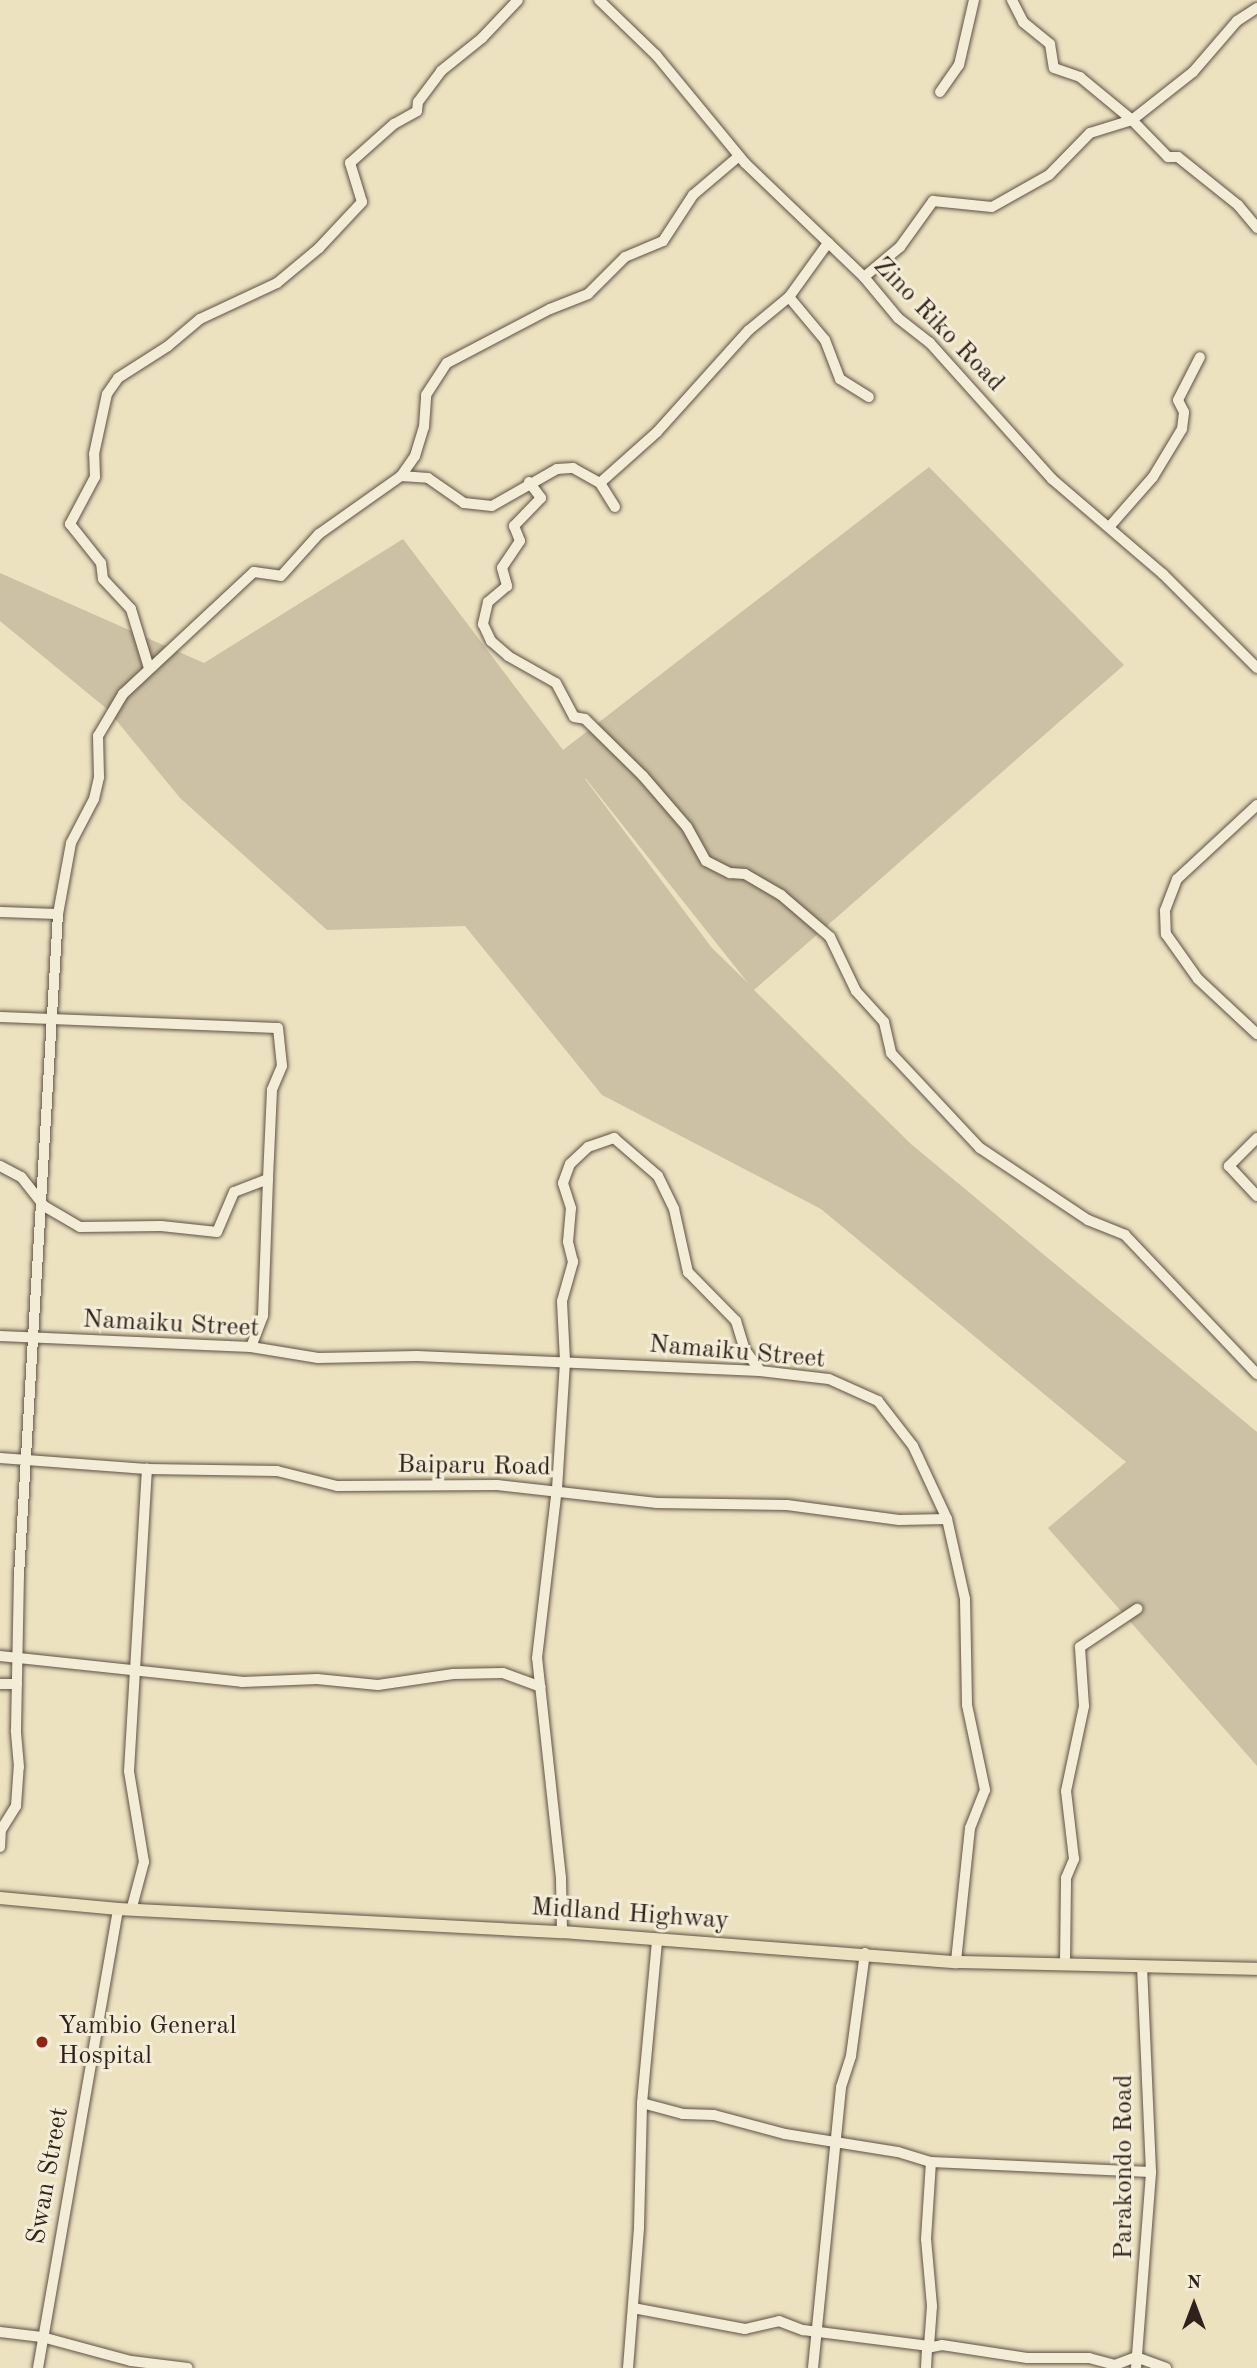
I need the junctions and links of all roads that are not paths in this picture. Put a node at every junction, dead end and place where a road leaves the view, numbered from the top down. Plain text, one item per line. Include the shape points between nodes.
1 (518, 0) edge
2 (599, 0) edge
3 (974, 0) edge
4 (1012, 0) edge
5 (1257, 8) edge
6 (940, 92) dead end
7 (1132, 120) junction
8 (739, 156) junction
9 (1257, 228) edge
10 (828, 243) junction
11 (864, 277) junction
12 (789, 296) junction
13 (1200, 357) dead end
14 (869, 397) dead end
15 (401, 476) junction
16 (529, 482) junction
17 (600, 483) junction
18 (615, 507) dead end
19 (1110, 526) junction
20 (149, 668) junction
21 (1257, 668) edge
22 (1257, 805) edge
23 (0, 912) edge
24 (58, 914) junction
25 (0, 1017) edge
26 (50, 1018) junction
27 (1257, 1034) edge
28 (1257, 1138) edge
29 (0, 1166) edge
30 (268, 1179) junction
31 (1257, 1196) edge
32 (44, 1206) junction
33 (0, 1336) edge
34 (34, 1339) junction
35 (251, 1347) junction
36 (565, 1362) junction
37 (760, 1371) junction
38 (1257, 1374) edge
39 (0, 1458) edge
40 (28, 1459) junction
41 (147, 1469) junction
42 (557, 1489) junction
43 (947, 1519) junction
44 (1137, 1609) dead end
45 (0, 1656) edge
46 (18, 1656) junction
47 (133, 1672) junction
48 (0, 1684) edge
49 (17, 1684) junction
50 (541, 1687) junction
51 (0, 1847) edge
52 (0, 1898) edge
53 (132, 1907) junction
54 (118, 1909) junction
55 (562, 1932) junction
56 (657, 1941) junction
57 (865, 1953) junction
58 (956, 1962) junction
59 (1065, 1963) junction
60 (1142, 1966) junction
61 (1257, 1969) edge
62 (642, 2103) junction
63 (837, 2142) junction
64 (931, 2162) junction
65 (1151, 2172) junction
66 (633, 2308) junction
67 (0, 2332) edge
68 (818, 2333) junction
69 (42, 2337) junction
70 (929, 2346) junction
71 (1136, 2362) edge
72 (38, 2368) edge
73 (188, 2368) edge
74 (628, 2368) edge
75 (813, 2368) edge
76 (926, 2368) edge
77 (1166, 2368) edge

1 - 20 street via 482,38 441,71 418,102 417,111 394,124 349,163 362,202 319,248 277,283 200,318 168,346 118,378 107,394 94,454 96,477 70,524 101,563 103,579 131,609
2 - 8 street, Zino Riko Road via 656,55
3 - 6 street via 959,65
4 - 7 street via 1023,22 1050,44 1054,68 1080,78
5 - 7 street via 1237,21 1193,72
7 - 9 street via 1168,157 1178,157 1238,205
7 - 11 street via 1090,133 1065,163 992,207 933,201 900,247
8 - 10 street, Zino Riko Road
8 - 15 street via 693,195 663,242 625,257 588,294 447,363 426,395 425,427 415,456
10 - 11 street, Zino Riko Road
10 - 12 street
11 - 19 street, Zino Riko Road via 1052,479
12 - 14 street via 825,340 840,379
12 - 17 street
13 - 19 street via 1178,400 1184,412 1182,429 1153,477
15 - 16 street via 428,478 464,503 492,506
15 - 20 street via 319,534 281,576 254,572
16 - 17 street via 545,472 573,468
16 - 38 street via 541,498 513,526 520,541 502,568 507,586 488,602 483,624 491,641 556,683 574,718 585,719 643,776 687,827 706,861 730,873 745,874 781,895 830,937 856,991 884,1022 891,1053 980,1148 1088,1220 1125,1235
17 - 18 street
19 - 21 street, Zino Riko Road
20 - 24 street via 115,705 98,736 97,788 71,843
22 - 27 street via 1177,880 1165,911 1166,934 1198,979
23 - 24 street
24 - 26 street
25 - 26 street
26 - 30 street via 278,1028 282,1066 272,1090
26 - 32 street
28 - 31 street via 1229,1166
29 - 32 street via 22,1177
30 - 32 street via 234,1192 217,1232 80,1227
30 - 35 street via 262,1316
32 - 34 street
33 - 34 street, Namaiku Street
34 - 35 street, Namaiku Street
34 - 40 street
35 - 36 street, Namaiku Street via 318,1358
36 - 37 street, Namaiku Street
36 - 37 street via 562,1301 573,1262 568,1242 571,1208 563,1183 570,1164 588,1147 614,1138 658,1176 674,1209 688,1272 736,1321 746,1350
36 - 42 street
37 - 43 street, Namaiku Street via 829,1379 878,1401 913,1446
39 - 40 street, Baiparu Road
40 - 41 street, Baiparu Road
40 - 46 street
41 - 42 street, Baiparu Road via 277,1471 337,1486
41 - 47 street
42 - 43 street, Baiparu Road via 657,1503 787,1505 899,1520
42 - 50 street via 537,1658
43 - 58 street, Namaiku Street via 965,1599 967,1705 985,1790 970,1828
44 - 59 street via 1080,1647 1084,1706 1066,1791 1074,1859 1066,1878
45 - 46 street
46 - 47 street
46 - 49 street
47 - 50 street via 242,1682 317,1679 378,1685 453,1674 503,1673
47 - 53 street via 129,1771 144,1862
48 - 49 street
49 - 51 street via 16,1806 1,1830
50 - 55 street via 561,1878
52 - 54 main road, Midland Highway
53 - 54 main road, Midland Highway
53 - 55 main road, Midland Highway
54 - 69 street, Swan Street
55 - 56 main road, Midland Highway
56 - 57 main road, Midland Highway
56 - 62 street
57 - 58 main road, Midland Highway
57 - 63 street via 851,2056 841,2087
58 - 59 main road, Midland Highway
59 - 60 main road, Midland Highway
60 - 61 main road, Midland Highway
60 - 65 street, Parakondo Road
62 - 63 street
62 - 66 street
63 - 64 street
63 - 68 street
64 - 65 street
64 - 70 street via 926,2239 932,2306
65 - 71 street, Parakondo Road
66 - 68 street via 745,2329 779,2321
66 - 74 street
67 - 69 street
68 - 70 street
68 - 75 street
69 - 72 street, Swan Street
69 - 73 street via 131,2361
70 - 71 street via 1027,2358 1089,2358 1115,2365
70 - 76 street
71 - 77 street

